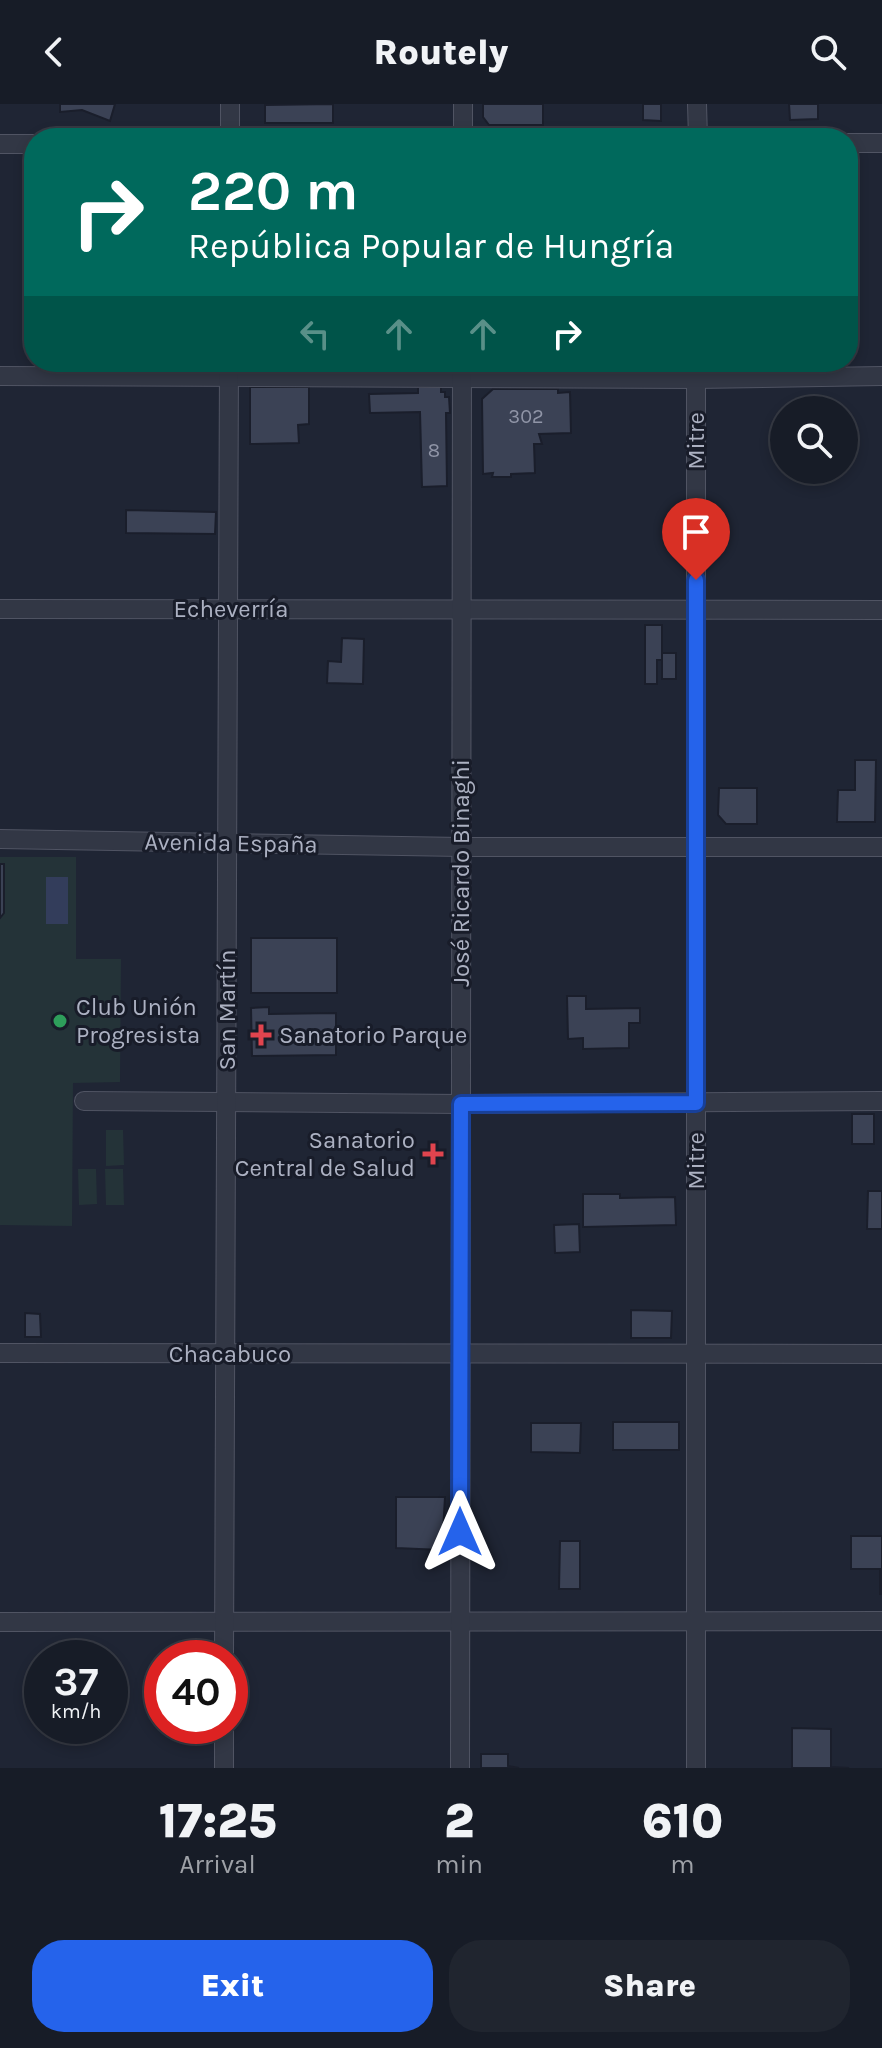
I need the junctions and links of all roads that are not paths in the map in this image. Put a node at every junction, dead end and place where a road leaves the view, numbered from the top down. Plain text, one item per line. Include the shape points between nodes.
1 (230, 104) edge
2 (463, 104) edge
3 (697, 104) edge
4 (230, 128) edge
5 (463, 128) edge
6 (698, 128) edge
7 (858, 143) edge
8 (882, 143) edge
9 (0, 144) edge
10 (24, 144) edge
11 (153, 372) edge
12 (229, 372) edge
13 (462, 372) edge
14 (696, 372) edge
15 (733, 372) edge
16 (0, 376) edge
17 (882, 376) edge
18 (462, 608) junction
19 (0, 609) edge
20 (228, 609) junction
21 (696, 609) junction
22 (882, 610) edge
23 (0, 839) edge
24 (227, 842) junction
25 (696, 846) junction
26 (461, 847) junction
27 (882, 847) edge
28 (84, 1101) dead end
29 (882, 1101) edge
30 (226, 1102) junction
31 (696, 1103) junction
32 (461, 1104) junction
33 (0, 1353) edge
34 (461, 1354) junction
35 (696, 1354) junction
36 (882, 1354) edge
37 (225, 1355) junction
38 (460, 1621) junction
39 (697, 1621) junction
40 (882, 1621) edge
41 (0, 1622) edge
42 (224, 1622) junction
43 (224, 1640) edge
44 (224, 1744) edge
45 (224, 1768) edge
46 (460, 1768) edge
47 (696, 1768) edge

1 - 4 street
2 - 5 street
3 - 6 street
7 - 8 street
9 - 10 street
11 - 16 street
12 - 20 street, San Martín
13 - 18 street, José Ricardo Binaghi
14 - 21 street, Mitre
15 - 17 street
18 - 20 street, Echeverría
18 - 21 street, Echeverría
18 - 26 street, José Ricardo Binaghi
19 - 20 street, Echeverría
20 - 24 street, San Martín
21 - 22 street, Echeverría
21 - 25 street, Mitre
23 - 24 street, Avenida España
24 - 26 street, Avenida España
24 - 30 street, San Martín
25 - 26 street, Avenida España
25 - 27 street, Avenida España
25 - 31 street, Mitre
26 - 32 street, José Ricardo Binaghi
28 - 30 street
29 - 31 street
30 - 32 street
30 - 37 street, San Martín
31 - 32 street
31 - 35 street, Mitre
32 - 34 street, José Ricardo Binaghi
33 - 37 street, Chacabuco
34 - 35 street, Chacabuco
34 - 37 street, Chacabuco
34 - 38 street, José Ricardo Binaghi
35 - 36 street, Chacabuco
35 - 39 street, Mitre
37 - 42 street, San Martín
38 - 39 street
38 - 42 street
38 - 46 street, José Ricardo Binaghi
39 - 40 street
39 - 47 street, Mitre
41 - 42 street
42 - 43 street, San Martín
44 - 45 street

